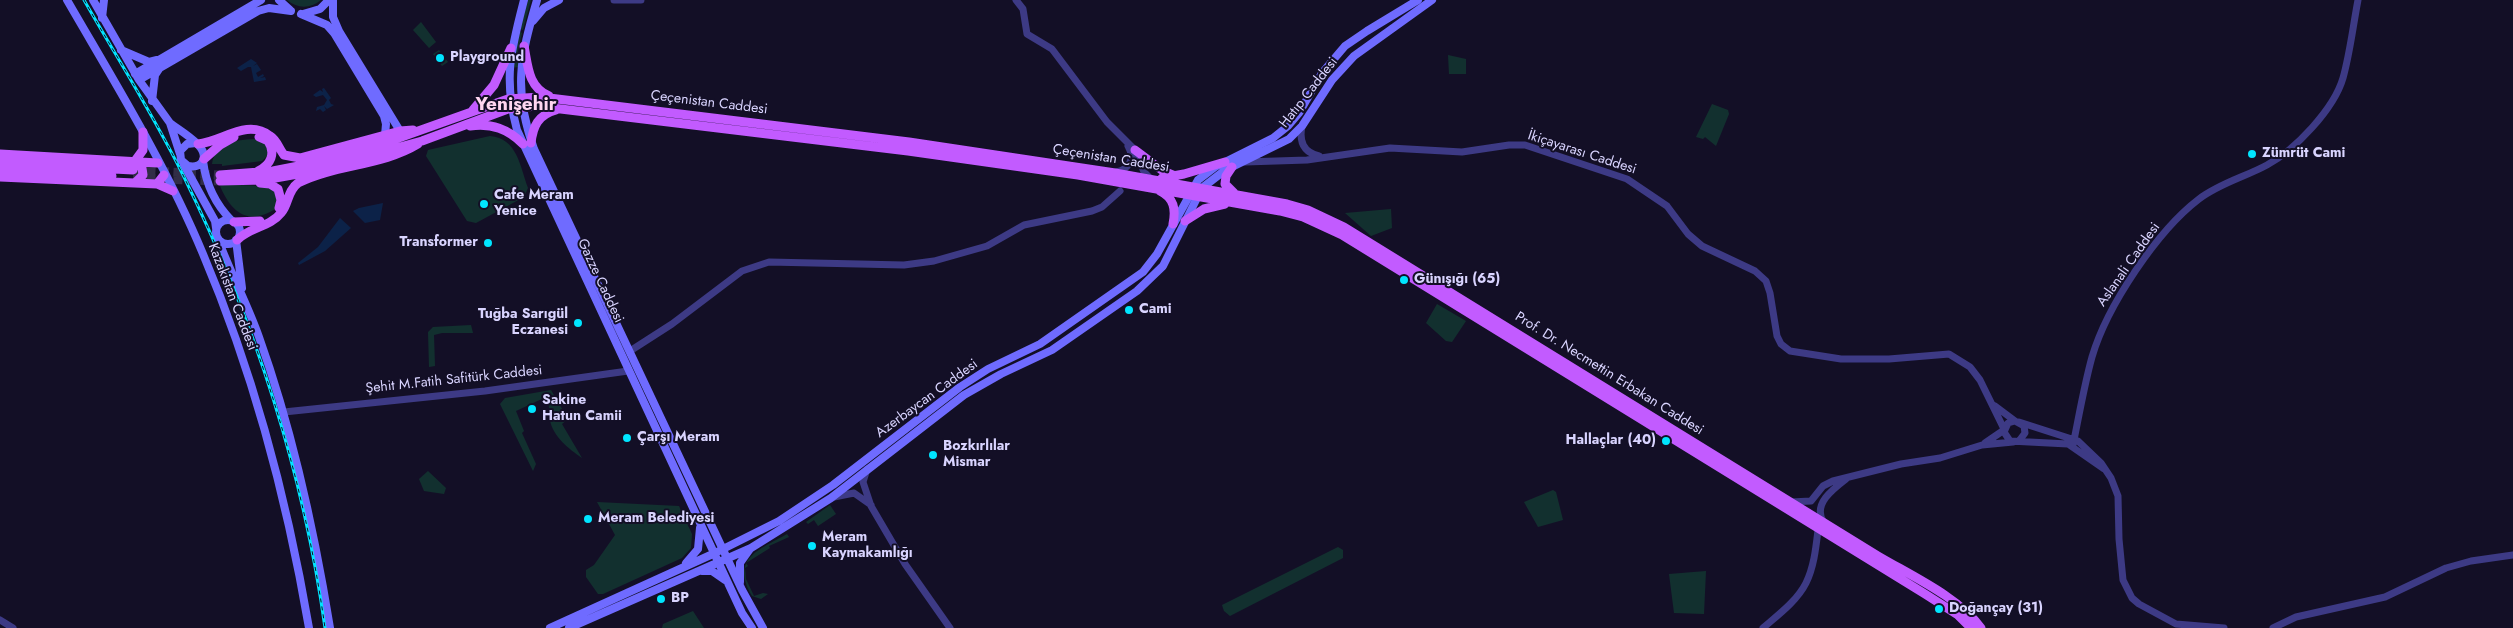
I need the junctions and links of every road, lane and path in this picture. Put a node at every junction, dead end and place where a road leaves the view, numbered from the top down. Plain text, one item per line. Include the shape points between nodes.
1 (67, 0) edge
2 (93, 0) edge
3 (104, 0) edge
4 (261, 0) edge
5 (279, 0) edge
6 (331, 0) edge
7 (524, 0) edge
8 (537, 0) edge
9 (559, 0) edge
10 (614, 0) edge
11 (641, 0) edge
12 (1016, 0) edge
13 (1418, 0) edge
14 (1432, 0) edge
15 (2358, 0) edge
16 (291, 11) junction
17 (301, 14) junction
18 (102, 18) junction
19 (529, 27) junction
20 (524, 46) junction
21 (511, 48) junction
22 (121, 50) junction
23 (180, 52) junction
24 (161, 63) junction
25 (137, 77) junction
26 (510, 99) junction
27 (561, 99) junction
28 (152, 101) junction
29 (518, 104) junction
30 (564, 109) junction
31 (469, 114) junction
32 (170, 123) junction
33 (1302, 126) junction
34 (455, 128) junction
35 (424, 130) junction
36 (400, 131) junction
37 (144, 132) junction
38 (384, 135) junction
39 (1273, 138) joint
40 (422, 141) junction
41 (1125, 141) junction
42 (197, 143) junction
43 (527, 143) junction
44 (1277, 146) joint
45 (1135, 150) junction
46 (0, 154) edge
47 (180, 154) junction
48 (1322, 157) junction
49 (203, 160) junction
50 (0, 163) edge
51 (158, 163) junction
52 (183, 163) junction
53 (1232, 164) junction
54 (0, 170) edge
55 (134, 173) junction
56 (1115, 173) junction
57 (164, 175) junction
58 (1176, 176) junction
59 (0, 177) edge
60 (247, 177) junction
61 (220, 178) tunnel mouth
62 (1152, 183) junction
63 (157, 184) junction
64 (173, 191) junction
65 (1120, 191) dead end
66 (1195, 191) junction
67 (1235, 198) junction
68 (1184, 221) junction
69 (233, 222) junction
70 (1174, 224) junction
71 (216, 228) junction
72 (218, 239) junction
73 (236, 240) junction
74 (244, 298) junction
75 (630, 351) junction
76 (628, 371) junction
77 (1991, 403) junction
78 (284, 412) junction
79 (2017, 421) junction
80 (2004, 430) junction
81 (2016, 441) junction
82 (2074, 442) junction
83 (1982, 445) junction
84 (867, 469) junction
85 (1846, 479) junction
86 (831, 498) junction
87 (1791, 502) junction
88 (871, 506) junction
89 (696, 514) junction
90 (1820, 526) junction
91 (751, 548) junction
92 (719, 552) junction
93 (2513, 555) edge
94 (723, 560) junction
95 (680, 568) junction
96 (693, 573) junction
97 (730, 585) junction
98 (742, 590) junction
99 (0, 620) edge
100 (13, 628) edge
101 (309, 628) edge
102 (330, 628) edge
103 (550, 628) edge
104 (569, 628) edge
105 (752, 628) edge
106 (763, 628) edge
107 (950, 628) edge
108 (1763, 628) edge
109 (1971, 628) edge
110 (1981, 628) edge
111 (2224, 628) edge
112 (2273, 628) edge

1 - 37 main road, Kazakistan Caddesi
2 - 18 main road
3 - 18 main road
4 - 23 main road
5 - 16 main road
6 - 17 main road via 320,9
6 - 36 main road via 339,31
7 - 21 main road
8 - 19 main road, Gazze Caddesi
9 - 19 main road via 536,14
10 - 11 street
12 - 41 street via 1022,9 1027,34 1052,49
13 - 39 main road, Hatıp Caddesi via 1345,46 1322,73 1294,120
14 - 33 main road, Hatıp Caddesi via 1354,56 1332,80
15 - 82 street, Aslanali Caddesi via 2342,80 2318,119 2295,145 2276,160 2200,198 2174,222 2126,286 2105,324 2092,357
16 - 17 main road
16 - 23 main road via 269,8 258,11
17 - 38 main road via 327,25 334,33 384,116
18 - 22 main road
19 - 20 main road, Gazze Caddesi
20 - 27 main road via 531,80 536,88
20 - 29 main road, Gazze Caddesi
21 - 26 main road
21 - 31 main road via 494,85
22 - 24 main road via 149,62
22 - 25 main road
23 - 24 main road
24 - 25 main road
24 - 28 main road
25 - 28 main road
26 - 29 main road, Çeçenistan Caddesi
26 - 31 main road, Çeçenistan Caddesi
27 - 29 main road, Çeçenistan Caddesi
27 - 56 main road, Çeçenistan Caddesi via 909,142
28 - 32 main road
29 - 30 main road, Çeçenistan Caddesi
29 - 34 main road, Çeçenistan Caddesi
29 - 43 main road, Gazze Caddesi
30 - 43 main road via 541,116
30 - 62 main road, Çeçenistan Caddesi
31 - 35 main road, Çeçenistan Caddesi
32 - 42 main road
32 - 47 main road
33 - 44 main road, Hatıp Caddesi
33 - 48 street via 1300,139 1303,147
34 - 40 main road, Çeçenistan Caddesi
34 - 43 main road via 494,126
35 - 36 main road
35 - 60 main road, Çeçenistan Caddesi via 309,164
36 - 38 main road
37 - 51 main road, Kazakistan Caddesi
37 - 55 main road via 143,150
38 - 42 main road via 294,158 284,155 274,139 260,131 236,131 210,142
39 - 53 main road, Azerbaycan Caddesi
40 - 60 main road, Çeçenistan Caddesi via 310,172
40 - 73 main road via 387,158 298,183 290,191 278,216
41 - 45 street
41 - 56 street via 1131,151 1131,162
42 - 47 main road via 185,144
42 - 49 main road via 204,150
43 - 75 main road, Gazze Caddesi
43 - 76 main road, Gazze Caddesi
44 - 53 main road, Azerbaycan Caddesi
45 - 58 main road via 1163,171
45 - 62 street
46 - 55 main road
47 - 52 main road
48 - 53 street, İkiçayarası Caddesi
48 - 77 street, İkiçayarası Caddesi via 1390,148 1462,152 1524,145 1618,175 1642,187 1667,206 1688,234 1702,246 1755,271 1766,281 1777,336 1790,351 1841,359 1948,354 1970,367
49 - 52 main road via 194,167
49 - 60 main road via 233,138 260,137 270,145 272,156 263,169
49 - 69 main road via 214,197
50 - 55 main road
51 - 55 main road
51 - 57 main road, Kazakistan Caddesi
52 - 71 main road
53 - 58 main road
53 - 66 main road, Azerbaycan Caddesi via 1208,171
53 - 67 main road via 1225,184
54 - 55 main road
55 - 59 main road
55 - 63 main road
56 - 62 main road, Çeçenistan Caddesi
57 - 63 main road
57 - 64 main road, Kazakistan Caddesi
58 - 62 main road
60 - 61 main road, Çeçenistan Caddesi
60 - 69 main road via 276,187 281,203 274,214 260,221
62 - 66 main road, Çeçenistan Caddesi
62 - 70 main road via 1173,202
63 - 64 main road
64 - 101 main road, Kazakistan Caddesi via 203,253 251,383 284,496
65 - 75 street via 1102,207 1092,211 1024,225 987,246 934,261 904,265 769,262 742,271
66 - 67 main road, Prof. Dr. Necmettin Erbakan Caddesi
66 - 68 main road, Azerbaycan Caddesi
66 - 70 main road, Azerbaycan Caddesi
67 - 68 main road via 1208,207
67 - 87 main road, Prof. Dr. Necmettin Erbakan Caddesi via 1299,207 1344,227
67 - 90 main road, Prof. Dr. Necmettin Erbakan Caddesi via 1303,217 1342,235
68 - 84 main road, Azerbaycan Caddesi via 1163,266 1137,291 1052,350 964,396
69 - 71 main road via 223,221
69 - 73 main road via 239,230
70 - 92 main road, Azerbaycan Caddesi via 1143,272 1046,340 960,386 798,510
71 - 72 main road
72 - 73 main road via 226,244
72 - 74 main road
73 - 74 main road
74 - 78 main road
75 - 92 main road, Gazze Caddesi
76 - 78 street, Şehit M.Fatih Safitürk Caddesi via 485,391
76 - 89 main road, Gazze Caddesi
77 - 79 street
77 - 80 street
78 - 102 main road via 311,520
79 - 80 street via 2008,423
79 - 81 street via 2024,426 2025,433
79 - 82 street
80 - 81 street via 2007,439
80 - 83 street
81 - 82 street
81 - 83 street
82 - 111 street via 2111,478 2118,496 2123,580 2132,598 2176,624
83 - 85 street
84 - 86 main road, Azerbaycan Caddesi
84 - 88 street via 863,482
85 - 87 street via 1828,483 1811,501
85 - 90 street via 1822,502
86 - 88 street via 854,493
86 - 91 main road, Azerbaycan Caddesi
87 - 90 main road, Prof. Dr. Necmettin Erbakan Caddesi
88 - 107 street via 905,564
89 - 92 main road, Gazze Caddesi
89 - 95 main road via 700,544 691,559
90 - 108 street via 1806,583
90 - 109 main road, Prof. Dr. Necmettin Erbakan Caddesi via 1958,615
90 - 110 main road, Prof. Dr. Necmettin Erbakan Caddesi via 1955,603
91 - 94 main road, Azerbaycan Caddesi
91 - 98 main road via 740,563
92 - 94 main road, Gazze Caddesi
92 - 95 main road, Azerbaycan Caddesi
93 - 112 street via 2446,568 2385,597 2296,617
94 - 96 main road, Azerbaycan Caddesi
94 - 97 main road
94 - 98 main road
95 - 103 main road, Azerbaycan Caddesi
96 - 97 main road via 712,571
96 - 104 main road, Azerbaycan Caddesi
97 - 105 main road
98 - 106 main road
99 - 100 street

